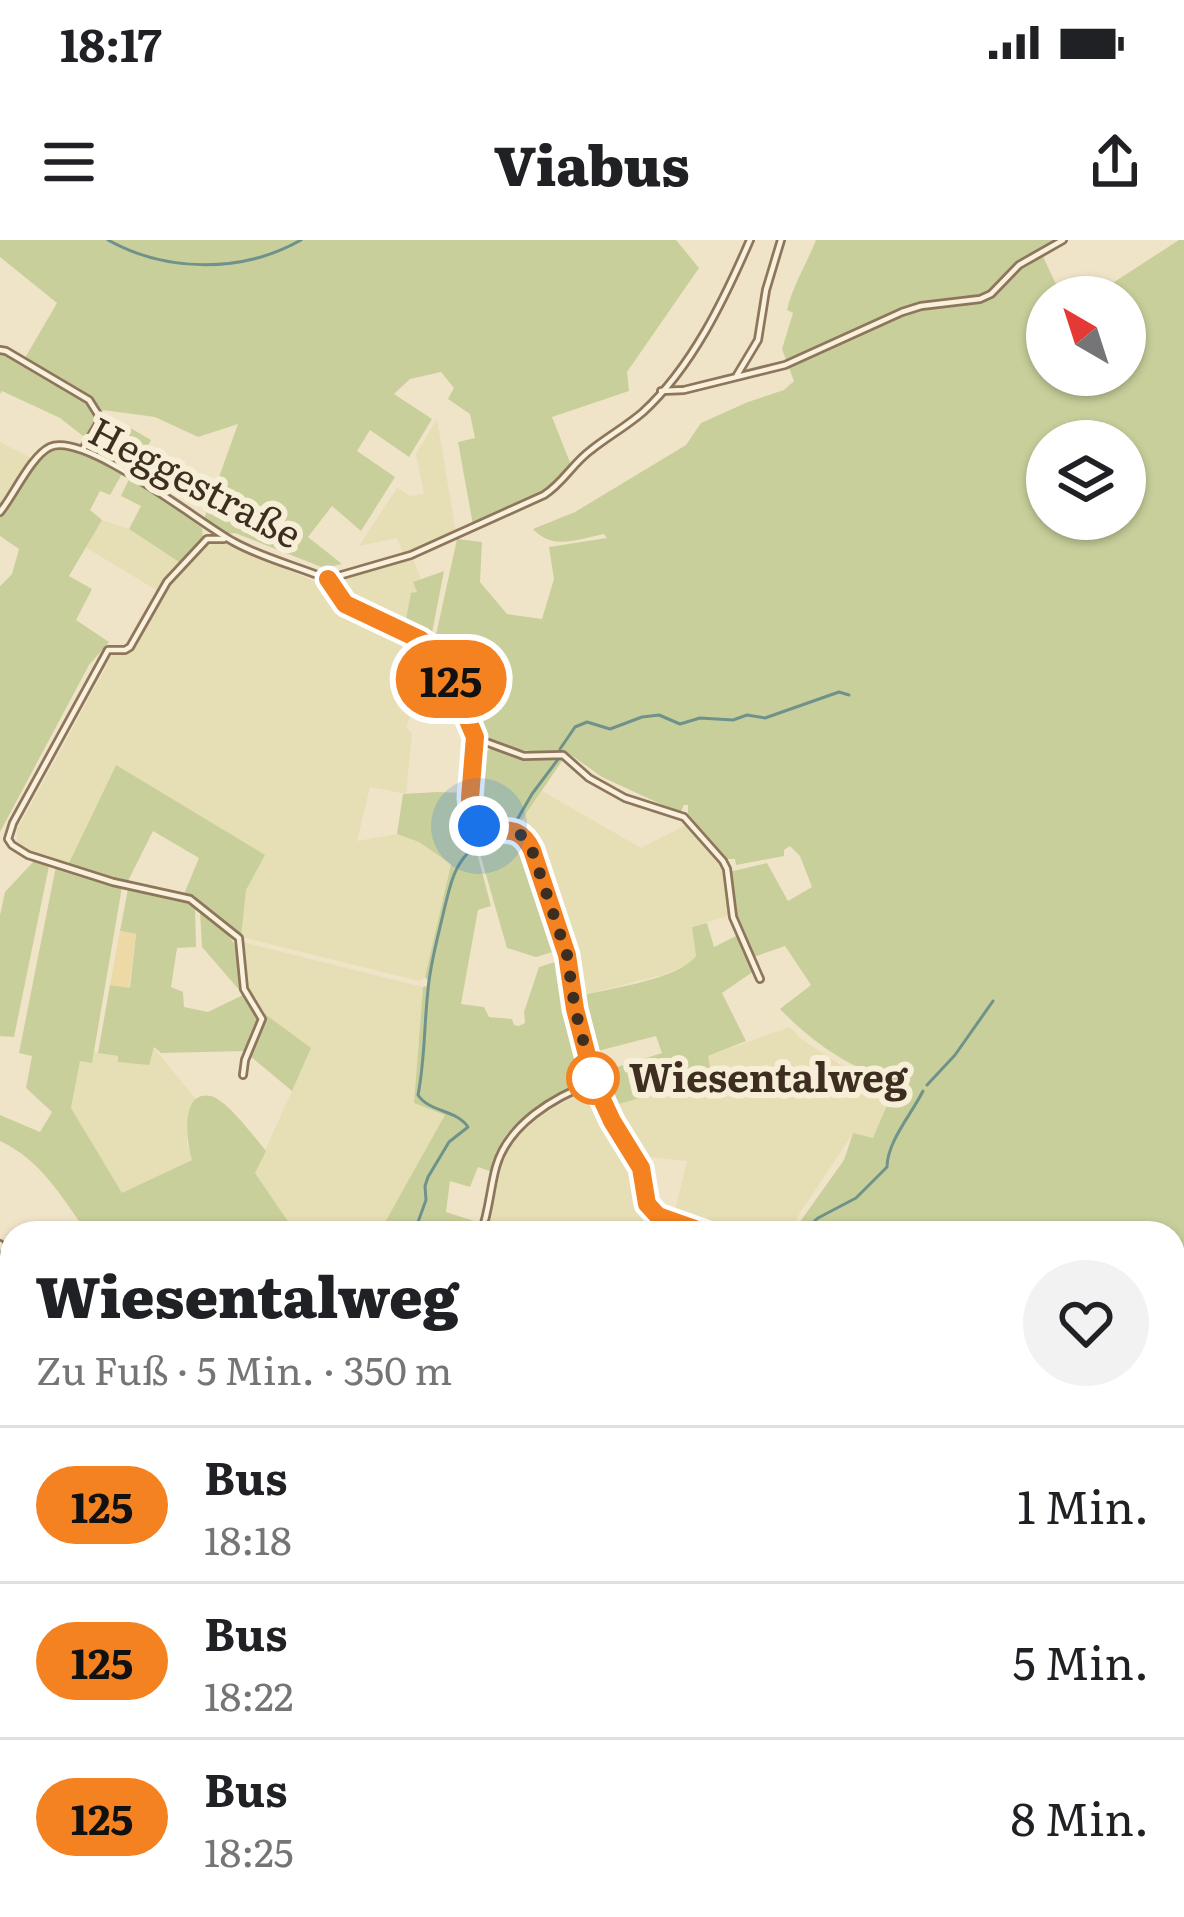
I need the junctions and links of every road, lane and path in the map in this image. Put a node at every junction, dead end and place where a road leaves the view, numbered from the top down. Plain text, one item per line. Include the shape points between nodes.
1 (750, 240) edge
2 (779, 240) edge
3 (1064, 240) edge
4 (0, 350) edge
5 (737, 375) junction
6 (662, 391) junction
7 (83, 449) junction
8 (0, 512) edge
9 (205, 525) junction
10 (227, 538) junction
11 (207, 539) junction
12 (328, 579) junction
13 (475, 737) junction
14 (760, 979) dead end
15 (243, 1075) dead end
16 (594, 1082) junction
17 (484, 1221) edge
18 (675, 1221) edge

1 - 6 street, Heggestraße via 690,355
2 - 5 street via 758,340
3 - 5 street via 1019,265 991,295 920,306 797,360
4 - 7 street via 88,400 101,419
5 - 6 street
6 - 12 street, Heggestraße via 544,495 411,555
7 - 8 street, Heggestraße via 47,449
7 - 9 street, Heggestraße
9 - 10 street, Heggestraße
9 - 11 street
10 - 11 street
10 - 12 street, Heggestraße
11 - 15 street via 166,582 130,647 108,650 8,839 28,855 190,899 233,932 242,945 244,989 262,1022
12 - 13 street via 345,604 431,647
13 - 14 street via 524,756 563,754 625,798 683,817 727,869 733,917
13 - 16 street via 472,818 484,829 518,832 532,850 567,955
16 - 17 street via 509,1137
16 - 18 street via 641,1168 647,1204

